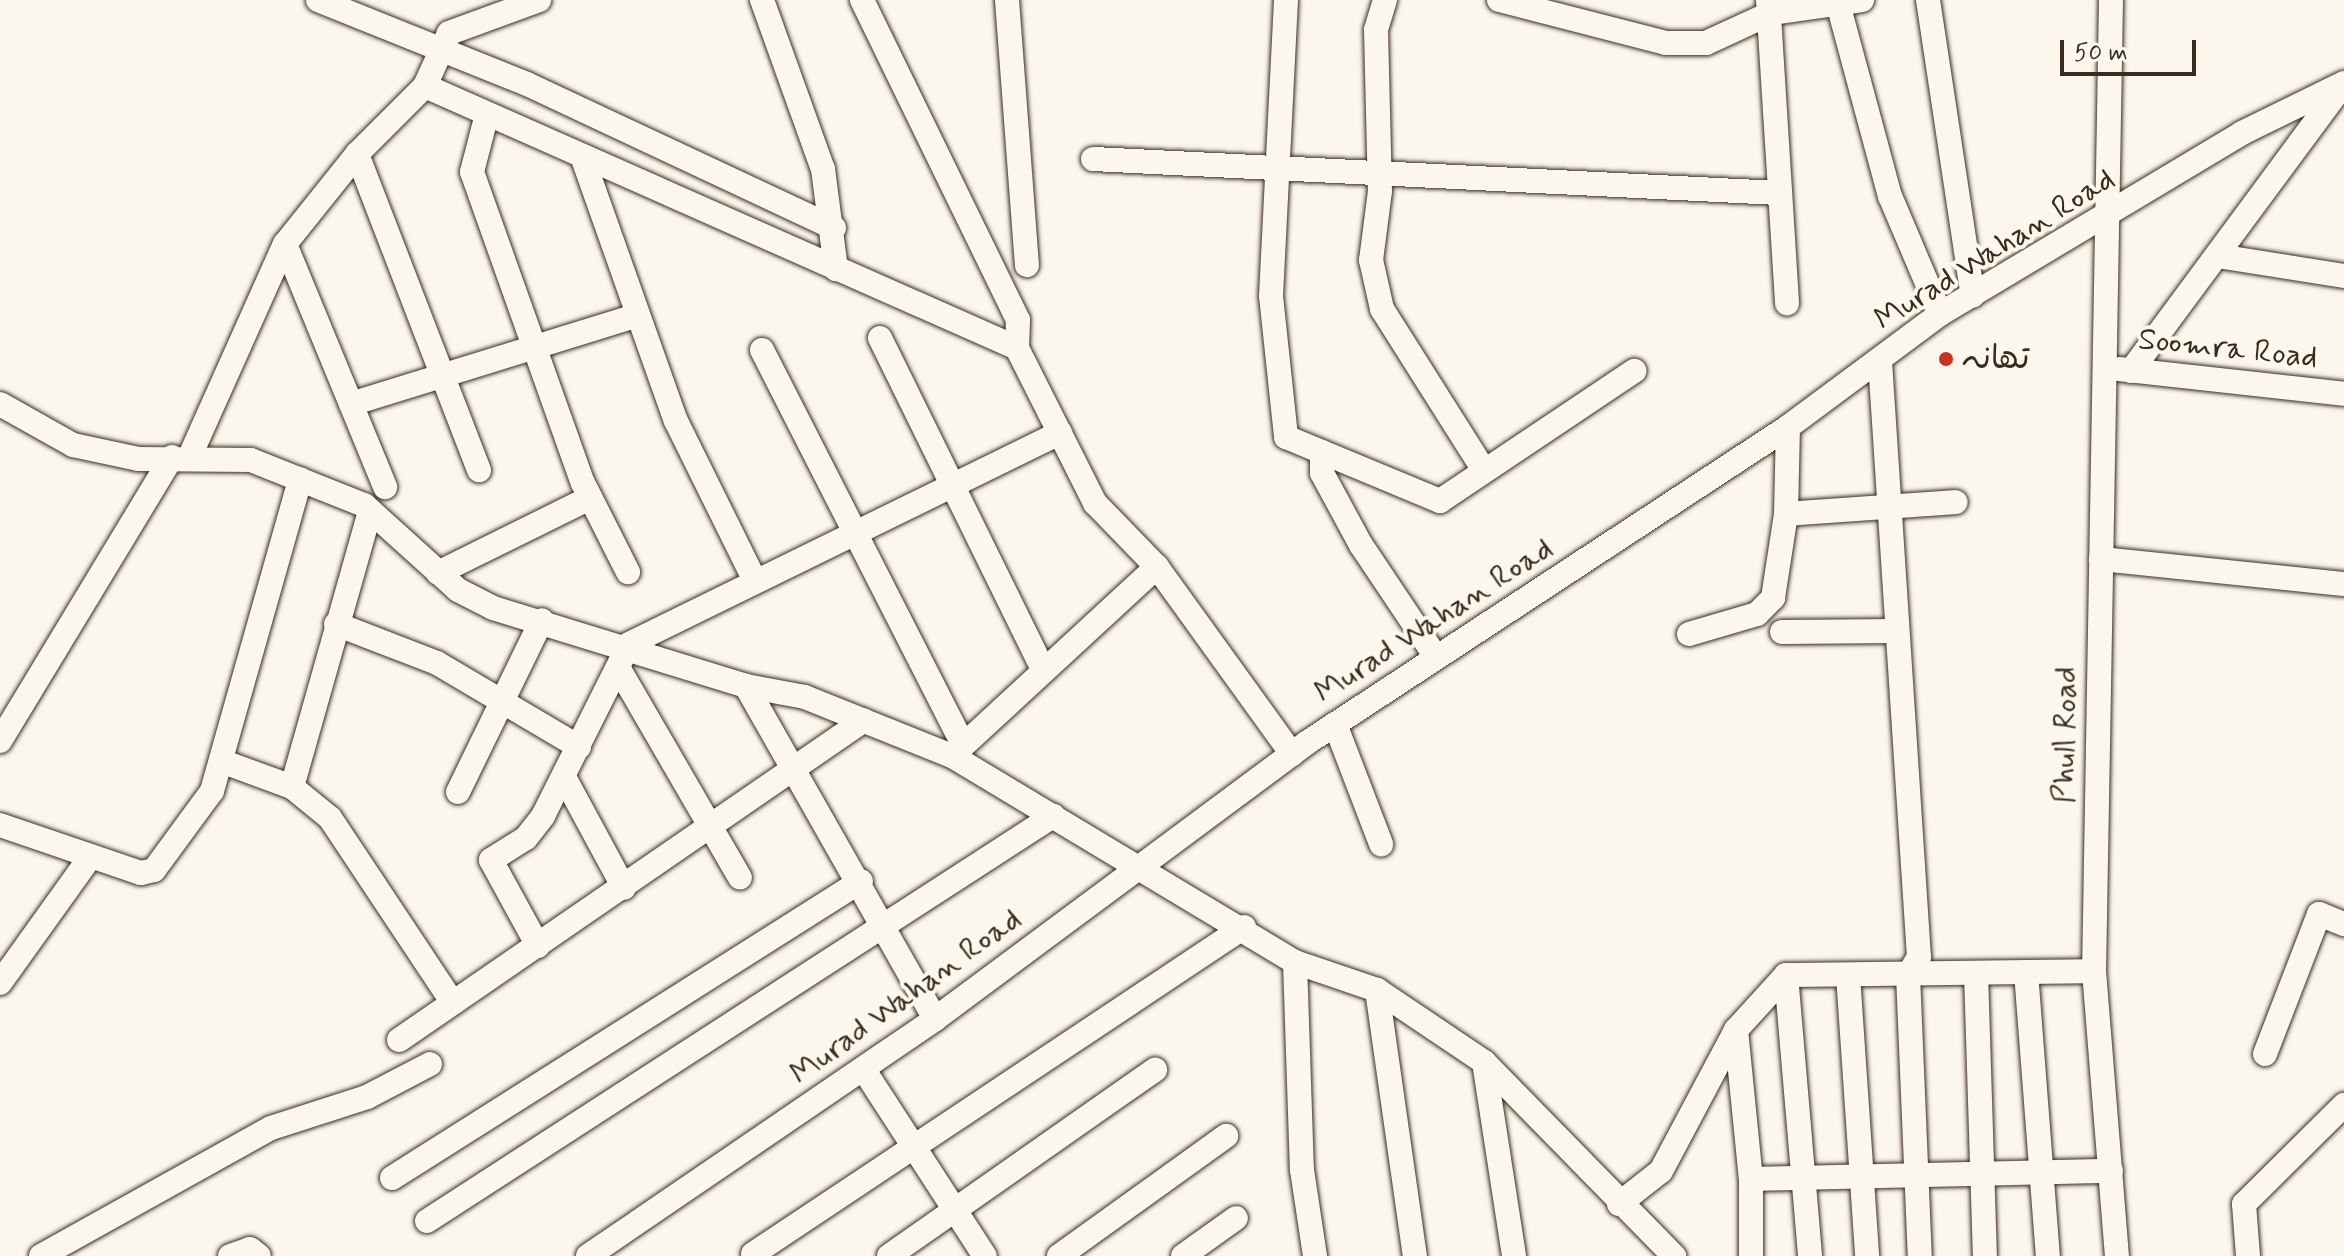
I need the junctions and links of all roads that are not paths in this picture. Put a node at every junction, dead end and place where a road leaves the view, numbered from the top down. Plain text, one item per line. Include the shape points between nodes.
1 (318, 0) edge
2 (539, 0) edge
3 (762, 0) edge
4 (862, 0) edge
5 (1007, 0) edge
6 (1286, 0) edge
7 (1385, 0) edge
8 (1499, 0) edge
9 (1928, 0) edge
10 (2111, 0) edge
11 (1846, 1) edge
12 (1770, 6) edge
13 (1550, 7) edge
14 (439, 51) junction
15 (2344, 83) edge
16 (425, 86) junction
17 (487, 114) junction
18 (357, 154) junction
19 (582, 156) junction
20 (1093, 159) dead end
21 (1279, 169) junction
22 (1378, 174) junction
23 (1779, 193) junction
24 (2108, 215) junction
25 (834, 228) junction
26 (285, 244) junction
27 (2218, 256) junction
28 (1027, 265) dead end
29 (836, 269) junction
30 (2344, 276) edge
31 (1973, 296) junction
32 (1787, 303) dead end
33 (1940, 314) junction
34 (635, 316) junction
35 (880, 338) dead end
36 (533, 347) junction
37 (1017, 348) junction
38 (762, 350) dead end
39 (1880, 361) junction
40 (2105, 367) junction
41 (1634, 371) dead end
42 (2131, 371) junction
43 (443, 374) junction
44 (2344, 394) edge
45 (0, 404) edge
46 (351, 404) junction
47 (1788, 427) junction
48 (1060, 433) junction
49 (1322, 452) junction
50 (181, 456) junction
51 (1483, 469) junction
52 (479, 470) dead end
53 (300, 479) junction
54 (955, 484) junction
55 (385, 487) dead end
56 (590, 498) junction
57 (1956, 502) dead end
58 (1892, 506) junction
59 (370, 511) junction
60 (1786, 514) junction
61 (853, 533) junction
62 (2101, 559) junction
63 (1157, 567) junction
64 (628, 572) dead end
65 (438, 573) junction
66 (755, 581) junction
67 (2344, 584) edge
68 (542, 620) junction
69 (336, 624) junction
70 (1897, 631) junction
71 (1782, 632) dead end
72 (1689, 634) dead end
73 (629, 644) junction
74 (1436, 657) junction
75 (619, 669) junction
76 (1043, 669) junction
77 (746, 686) junction
78 (502, 702) junction
79 (864, 720) junction
80 (1335, 724) junction
81 (0, 741) edge
82 (579, 747) junction
83 (957, 749) junction
84 (1292, 754) junction
85 (221, 761) junction
86 (795, 773) junction
87 (564, 777) junction
88 (292, 787) junction
89 (458, 792) dead end
90 (1053, 816) junction
91 (0, 825) edge
92 (712, 829) junction
93 (1381, 844) dead end
94 (91, 856) junction
95 (1140, 865) junction
96 (740, 878) dead end
97 (861, 881) junction
98 (624, 888) junction
99 (2344, 924) edge
100 (887, 926) junction
101 (1244, 927) junction
102 (538, 946) junction
103 (1295, 962) junction
104 (2094, 971) junction
105 (2026, 972) junction
106 (1976, 973) junction
107 (1786, 975) junction
108 (1848, 975) junction
109 (1908, 975) junction
110 (0, 983) edge
111 (1377, 990) junction
112 (453, 1003) junction
113 (935, 1019) junction
114 (1736, 1030) junction
115 (399, 1040) dead end
116 (2265, 1054) dead end
117 (1484, 1062) junction
118 (430, 1064) dead end
119 (864, 1070) junction
120 (1155, 1070) dead end
121 (2344, 1105) edge
122 (1226, 1136) dead end
123 (912, 1149) junction
124 (2111, 1171) junction
125 (2042, 1175) junction
126 (1985, 1177) junction
127 (392, 1178) dead end
128 (1751, 1179) junction
129 (1805, 1180) junction
130 (1862, 1180) junction
131 (1916, 1181) junction
132 (1619, 1204) junction
133 (956, 1212) junction
134 (1236, 1218) dead end
135 (427, 1221) dead end
136 (753, 1254) dead end
137 (41, 1256) edge
138 (230, 1256) edge
139 (259, 1256) edge
140 (588, 1256) edge
141 (889, 1256) edge
142 (985, 1256) edge
143 (1059, 1256) edge
144 (1183, 1256) edge
145 (1315, 1256) edge
146 (1415, 1256) edge
147 (1514, 1256) edge
148 (1674, 1256) edge
149 (1751, 1256) edge
150 (1810, 1256) edge
151 (1867, 1256) edge
152 (1920, 1256) edge
153 (1985, 1256) edge
154 (2048, 1256) edge
155 (2117, 1256) edge
156 (2248, 1256) edge

1 - 14 street
2 - 14 street via 449,33
3 - 25 street via 823,169
4 - 37 street via 1018,320
5 - 28 street
6 - 21 street
7 - 22 street via 1376,30
8 - 13 street
9 - 31 street
10 - 24 street, Phull Road
11 - 12 street
11 - 33 street via 1890,196
12 - 13 street via 1706,43 1666,43
12 - 23 street
14 - 16 street
14 - 25 street via 527,84
15 - 24 street, Murad Wahan Road
15 - 27 street
16 - 17 street
16 - 18 street
17 - 19 street
17 - 36 street via 472,172
18 - 26 street
18 - 43 street
19 - 29 street
19 - 34 street
20 - 21 street
21 - 22 street
21 - 49 street via 1271,296 1282,426 1286,437
22 - 23 street
22 - 51 street via 1371,260 1382,309
23 - 32 street
24 - 31 street, Murad Wahan Road
24 - 40 street, Phull Road
25 - 29 street
26 - 46 street
26 - 50 street
27 - 30 street
27 - 42 street
29 - 37 street
31 - 33 street, Murad Wahan Road
33 - 39 street, Murad Wahan Road
34 - 36 street
34 - 66 street via 676,421
35 - 54 street
36 - 43 street
36 - 56 street
37 - 48 street
38 - 61 street
39 - 47 street, Murad Wahan Road
39 - 58 street
40 - 42 street, Soomra Road
40 - 62 street, Phull Road
41 - 51 street
42 - 44 street, Soomra Road
43 - 46 street
43 - 52 street
45 - 50 street via 73,445 139,459
46 - 55 street
47 - 60 street
47 - 74 street, Murad Wahan Road
48 - 54 street
48 - 63 street via 1095,503
49 - 51 street via 1440,501 1455,497
49 - 74 street via 1322,473 1361,545
50 - 53 street via 251,460
50 - 81 street
53 - 59 street
53 - 85 street
54 - 61 street
54 - 76 street
56 - 64 street
56 - 65 street
57 - 58 street
58 - 60 street
58 - 70 street
59 - 65 street
59 - 69 street
60 - 72 street via 1766,608
61 - 66 street
61 - 83 street
62 - 67 street
62 - 104 street, Phull Road
63 - 76 street
63 - 84 street
65 - 68 street via 493,608
66 - 73 street
68 - 73 street
68 - 78 street
69 - 78 street via 437,663
69 - 88 street
70 - 71 street
70 - 109 street via 1919,957
73 - 75 street
73 - 77 street
74 - 80 street, Murad Wahan Road
75 - 82 street
75 - 92 street
76 - 83 street
77 - 79 street via 805,697
77 - 86 street
78 - 82 street
78 - 89 street
79 - 83 street
79 - 86 street
80 - 84 street, Murad Wahan Road
80 - 93 street
82 - 87 street
83 - 90 street
84 - 95 street, Murad Wahan Road
85 - 88 street
85 - 94 street via 189,830 154,870
86 - 92 street
86 - 97 street
87 - 98 street
87 - 102 street via 526,838 491,860
88 - 112 street via 362,857
90 - 95 street
90 - 100 street
91 - 94 street
92 - 96 street
92 - 98 street
94 - 110 street
95 - 101 street
95 - 113 street, Murad Wahan Road
97 - 100 street
97 - 127 street
98 - 102 street
99 - 116 street via 2319,914
100 - 113 street
100 - 135 street
101 - 103 street
101 - 123 street
102 - 112 street
103 - 111 street
103 - 145 street via 1302,1170
104 - 105 street
104 - 124 street, Phull Road
105 - 106 street
105 - 125 street
106 - 109 street
106 - 126 street
107 - 108 street
107 - 114 street
107 - 129 street
108 - 109 street
108 - 130 street
109 - 131 street
111 - 117 street
111 - 146 street
112 - 115 street
113 - 119 street, Murad Wahan Road
114 - 128 street
114 - 132 street via 1661,1171
117 - 132 street
117 - 147 street
118 - 137 street via 367,1097 271,1128
119 - 123 street
119 - 140 street, Murad Wahan Road
120 - 133 street
121 - 156 street via 2244,1204
122 - 143 street
123 - 133 street
123 - 136 street
124 - 125 street
124 - 155 street, Phull Road
125 - 126 street
125 - 154 street
126 - 131 street
126 - 153 street
128 - 129 street
128 - 149 street
129 - 130 street
129 - 150 street
130 - 131 street
130 - 151 street
131 - 152 street
132 - 148 street
133 - 141 street
133 - 142 street
134 - 144 street
138 - 139 street via 250,1249

